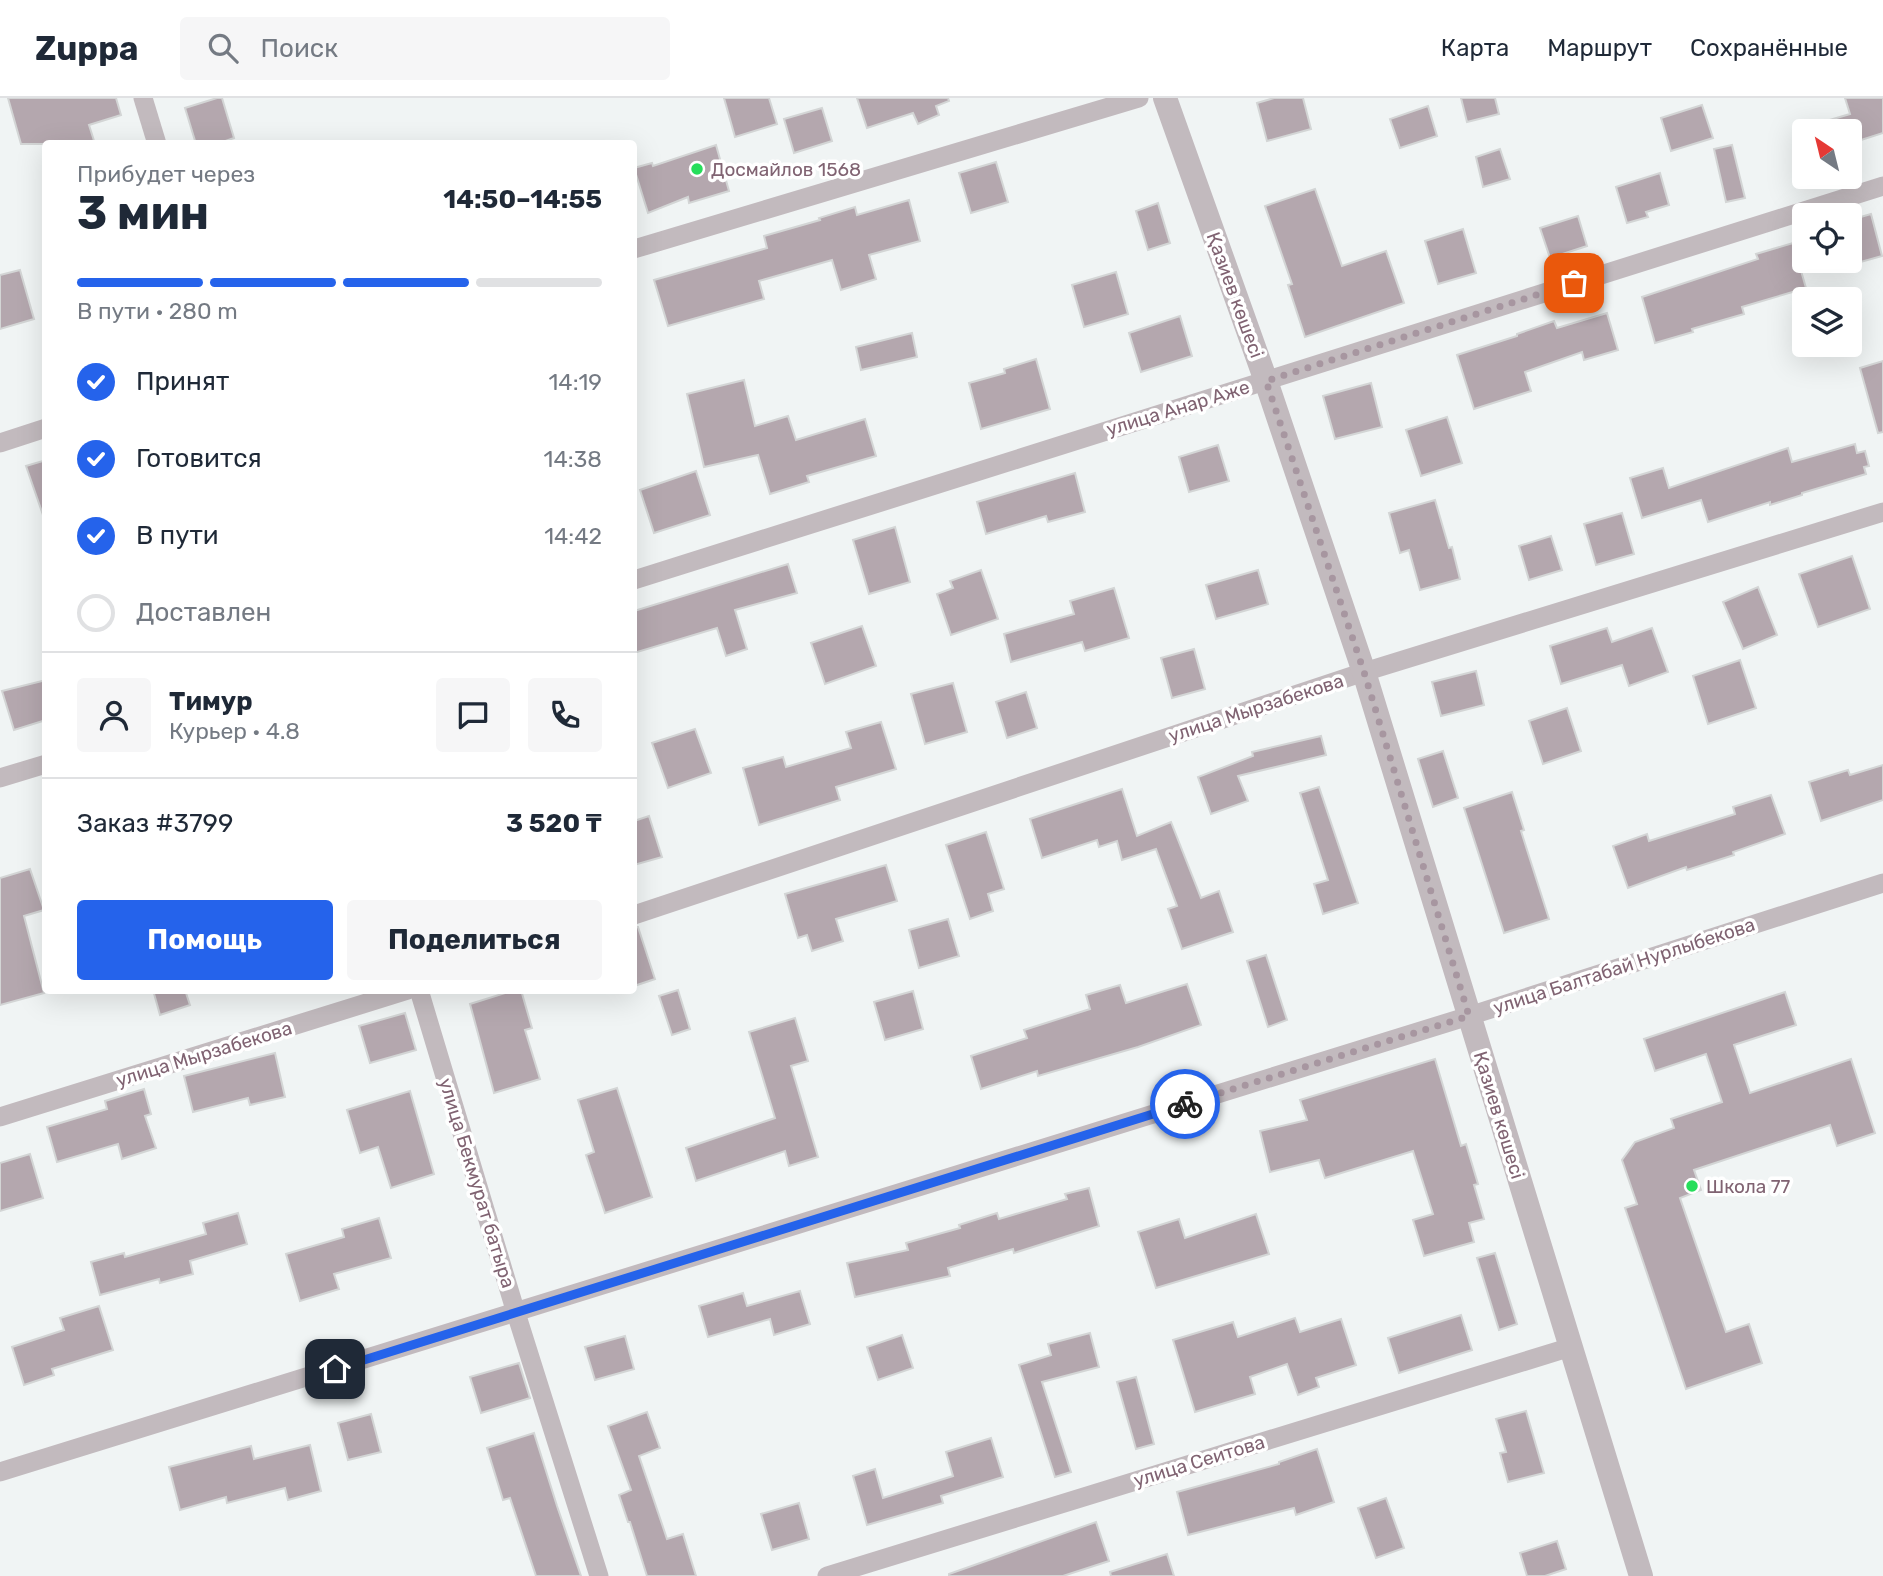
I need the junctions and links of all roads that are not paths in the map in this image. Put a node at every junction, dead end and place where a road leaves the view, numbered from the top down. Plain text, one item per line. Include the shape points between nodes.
1 (144, 98) edge
2 (1139, 98) edge
3 (1165, 98) edge
4 (156, 140) edge
5 (1883, 186) edge
6 (637, 248) edge
7 (1266, 381) junction
8 (42, 429) edge
9 (0, 443) edge
10 (1883, 512) edge
11 (637, 579) edge
12 (1364, 672) junction
13 (42, 765) edge
14 (0, 778) edge
15 (1883, 883) edge
16 (637, 914) edge
17 (395, 994) edge
18 (420, 994) edge
19 (1469, 1016) junction
20 (0, 1117) edge
21 (516, 1313) junction
22 (1571, 1347) junction
23 (0, 1472) edge
24 (599, 1576) edge
25 (827, 1576) edge
26 (1641, 1576) edge

1 - 4 street
2 - 6 street
3 - 7 street, Қазиев көшесі
5 - 7 street, улица Анар Аже
7 - 11 street, улица Анар Аже
7 - 12 street, Қазиев көшесі
8 - 9 street
10 - 12 street, улица Мырзабекова
12 - 16 street, улица Мырзабекова
12 - 19 street, Қазиев көшесі
13 - 14 street
15 - 19 street, улица Балтабай Нурлыбекова
17 - 20 street, улица Мырзабекова
18 - 21 street, улица Бекмурат батыра
19 - 21 street, улица Балтабай Нурлыбекова
19 - 22 street, Қазиев көшесі
21 - 23 street, улица Балтабай Нурлыбекова
21 - 24 street, улица Бекмурат батыра
22 - 25 street, улица Сеитова
22 - 26 street, Қазиев көшесі

